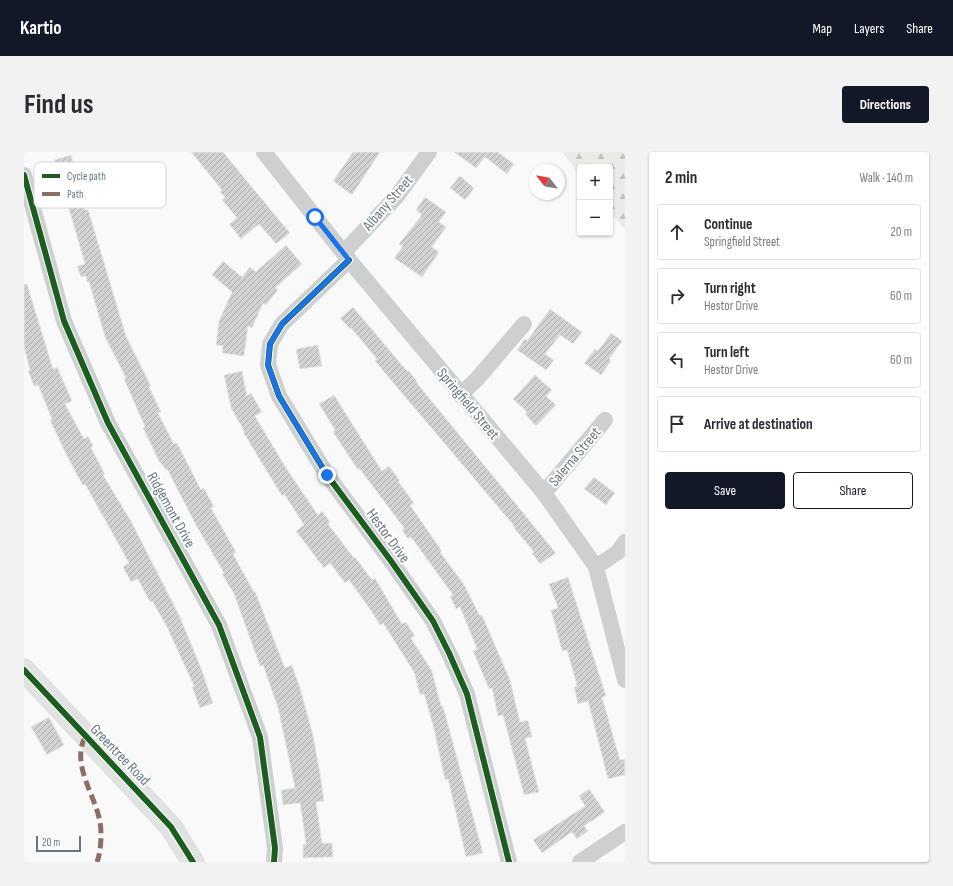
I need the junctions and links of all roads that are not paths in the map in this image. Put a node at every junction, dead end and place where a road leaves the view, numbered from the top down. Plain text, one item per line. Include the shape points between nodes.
1 (264, 152) edge
2 (429, 152) edge
3 (24, 175) edge
4 (346, 256) junction
5 (524, 324) dead end
6 (460, 395) junction
7 (605, 420) dead end
8 (544, 493) junction
9 (625, 542) edge
10 (596, 567) junction
11 (24, 670) edge
12 (625, 680) edge
13 (625, 832) edge
14 (193, 862) edge
15 (274, 862) edge
16 (509, 862) edge
17 (580, 862) edge

1 - 4 street, Springfield Street
2 - 4 street, Albany Street via 397,196
3 - 15 street, Ridgemont Drive via 64,321 108,423 222,633 260,737 275,848
4 - 6 street, Springfield Street
4 - 16 street, Hestor Drive via 282,324 270,344 268,365 279,396 327,475 433,621 449,653 467,694
5 - 6 street
6 - 8 street, Springfield Street
7 - 8 street, Salerna Street
8 - 10 street, Springfield Street
9 - 10 street via 618,552
10 - 12 street, Springfield Street
11 - 14 main road, Greentree Road via 171,827
13 - 17 street

